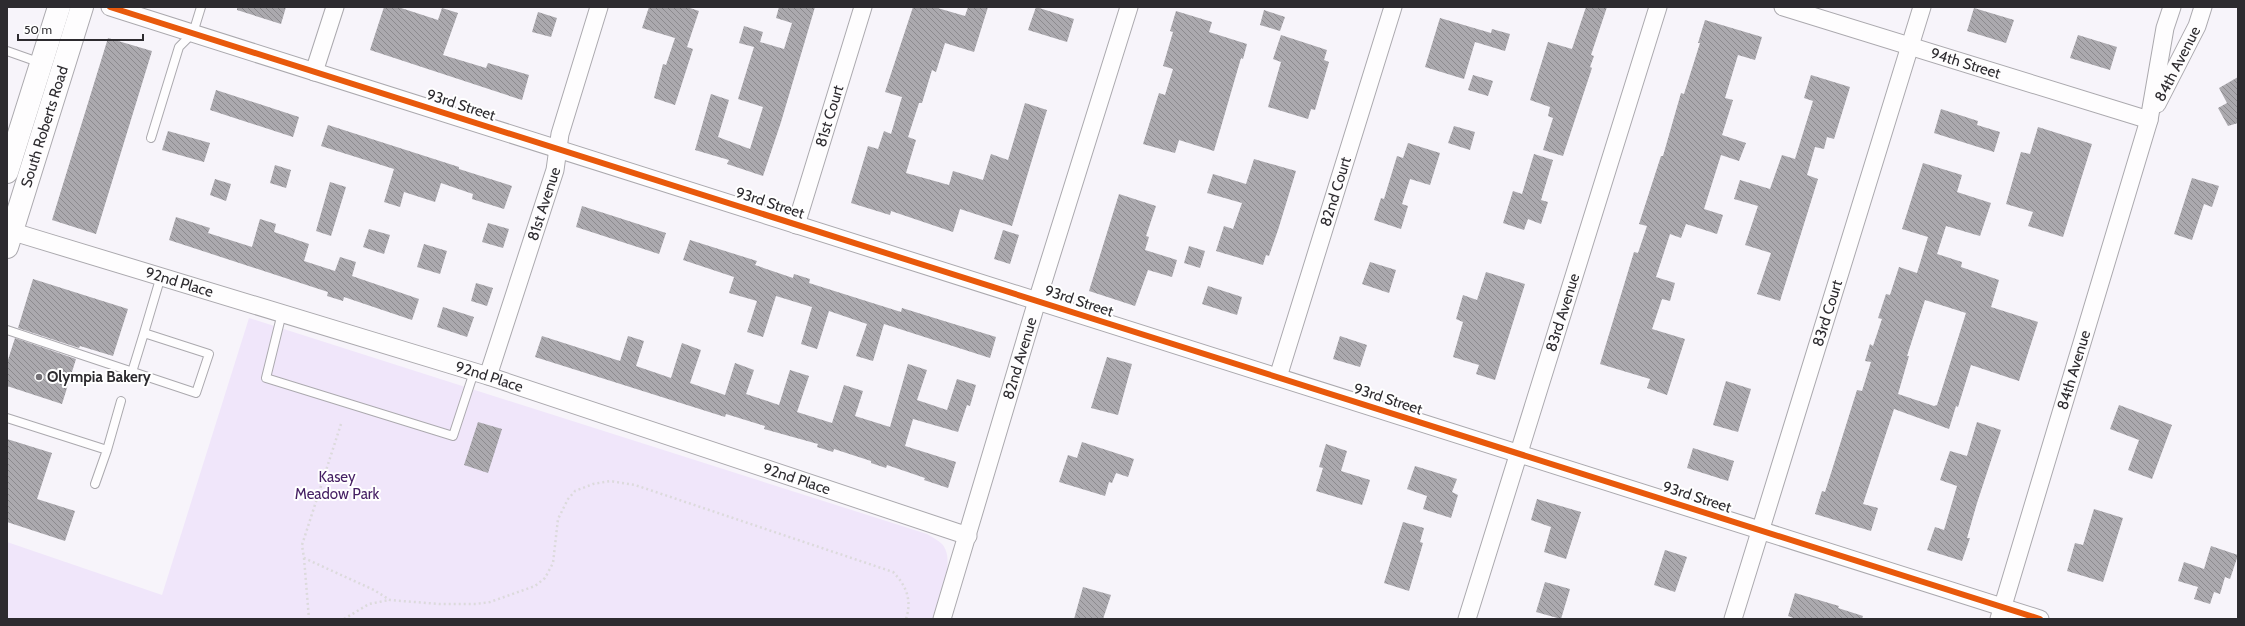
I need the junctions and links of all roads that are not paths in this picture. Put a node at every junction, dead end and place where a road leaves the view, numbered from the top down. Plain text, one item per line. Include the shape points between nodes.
1 (59, 7) edge
2 (82, 7) edge
3 (110, 7) edge
4 (201, 7) edge
5 (335, 7) edge
6 (600, 7) edge
7 (863, 7) edge
8 (1129, 7) edge
9 (1393, 7) edge
10 (1658, 7) edge
11 (1783, 7) edge
12 (1922, 7) edge
13 (2172, 7) edge
14 (2203, 7) edge
15 (193, 33) junction
16 (1909, 48) junction
17 (7, 52) edge
18 (42, 63) junction
19 (314, 72) junction
20 (2149, 120) junction
21 (151, 138) dead end
22 (11, 143) edge
23 (558, 149) junction
24 (7, 172) edge
25 (796, 225) junction
26 (9, 236) edge
27 (161, 276) junction
28 (1037, 301) junction
29 (282, 313) junction
30 (7, 330) edge
31 (144, 333) junction
32 (132, 372) junction
33 (481, 374) junction
34 (1278, 378) junction
35 (121, 401) dead end
36 (7, 418) edge
37 (106, 450) junction
38 (1519, 454) junction
39 (95, 484) dead end
40 (1760, 530) junction
41 (968, 536) junction
42 (2001, 613) edge
43 (942, 619) edge
44 (1467, 619) edge
45 (1733, 619) edge
46 (2040, 619) edge

1 - 18 street, South Roberts Road
2 - 26 street, South Roberts Road
3 - 15 street, 93rd Street
4 - 15 lane
5 - 19 street
6 - 23 street, 81st Avenue via 560,134
7 - 25 street, 81st Court
8 - 28 street, 82nd Avenue
9 - 34 street, 82nd Court
10 - 38 street, 83rd Avenue
11 - 16 street, 94th Street
12 - 16 street, 83rd Court
13 - 20 street, 84th Avenue via 2165,28
14 - 20 street, 84th Avenue via 2197,26
15 - 19 street, 93rd Street
15 - 21 lane via 179,47
16 - 20 street, 94th Street
16 - 40 street, 83rd Court
17 - 18 lane
18 - 22 street, South Roberts Road
19 - 23 street, 93rd Street
20 - 42 street, 84th Avenue
22 - 24 street, South Roberts Road
23 - 25 street, 93rd Street
23 - 33 street, 81st Avenue via 555,170
25 - 28 street, 93rd Street
26 - 27 street, 92nd Place
27 - 29 street, 92nd Place
27 - 31 lane
28 - 34 street, 93rd Street
28 - 41 street, 82nd Avenue
29 - 33 street, 92nd Place
29 - 33 lane via 266,378 453,436
30 - 32 lane
31 - 32 lane
31 - 32 lane via 209,354 196,393
33 - 41 street, 92nd Place
34 - 38 street, 93rd Street
35 - 37 lane
36 - 37 lane
37 - 39 lane
38 - 40 street, 93rd Street
38 - 44 street, 83rd Avenue
40 - 42 street, 93rd Street
40 - 45 street, 83rd Court
41 - 43 street, 82nd Avenue
42 - 46 street, 93rd Street

